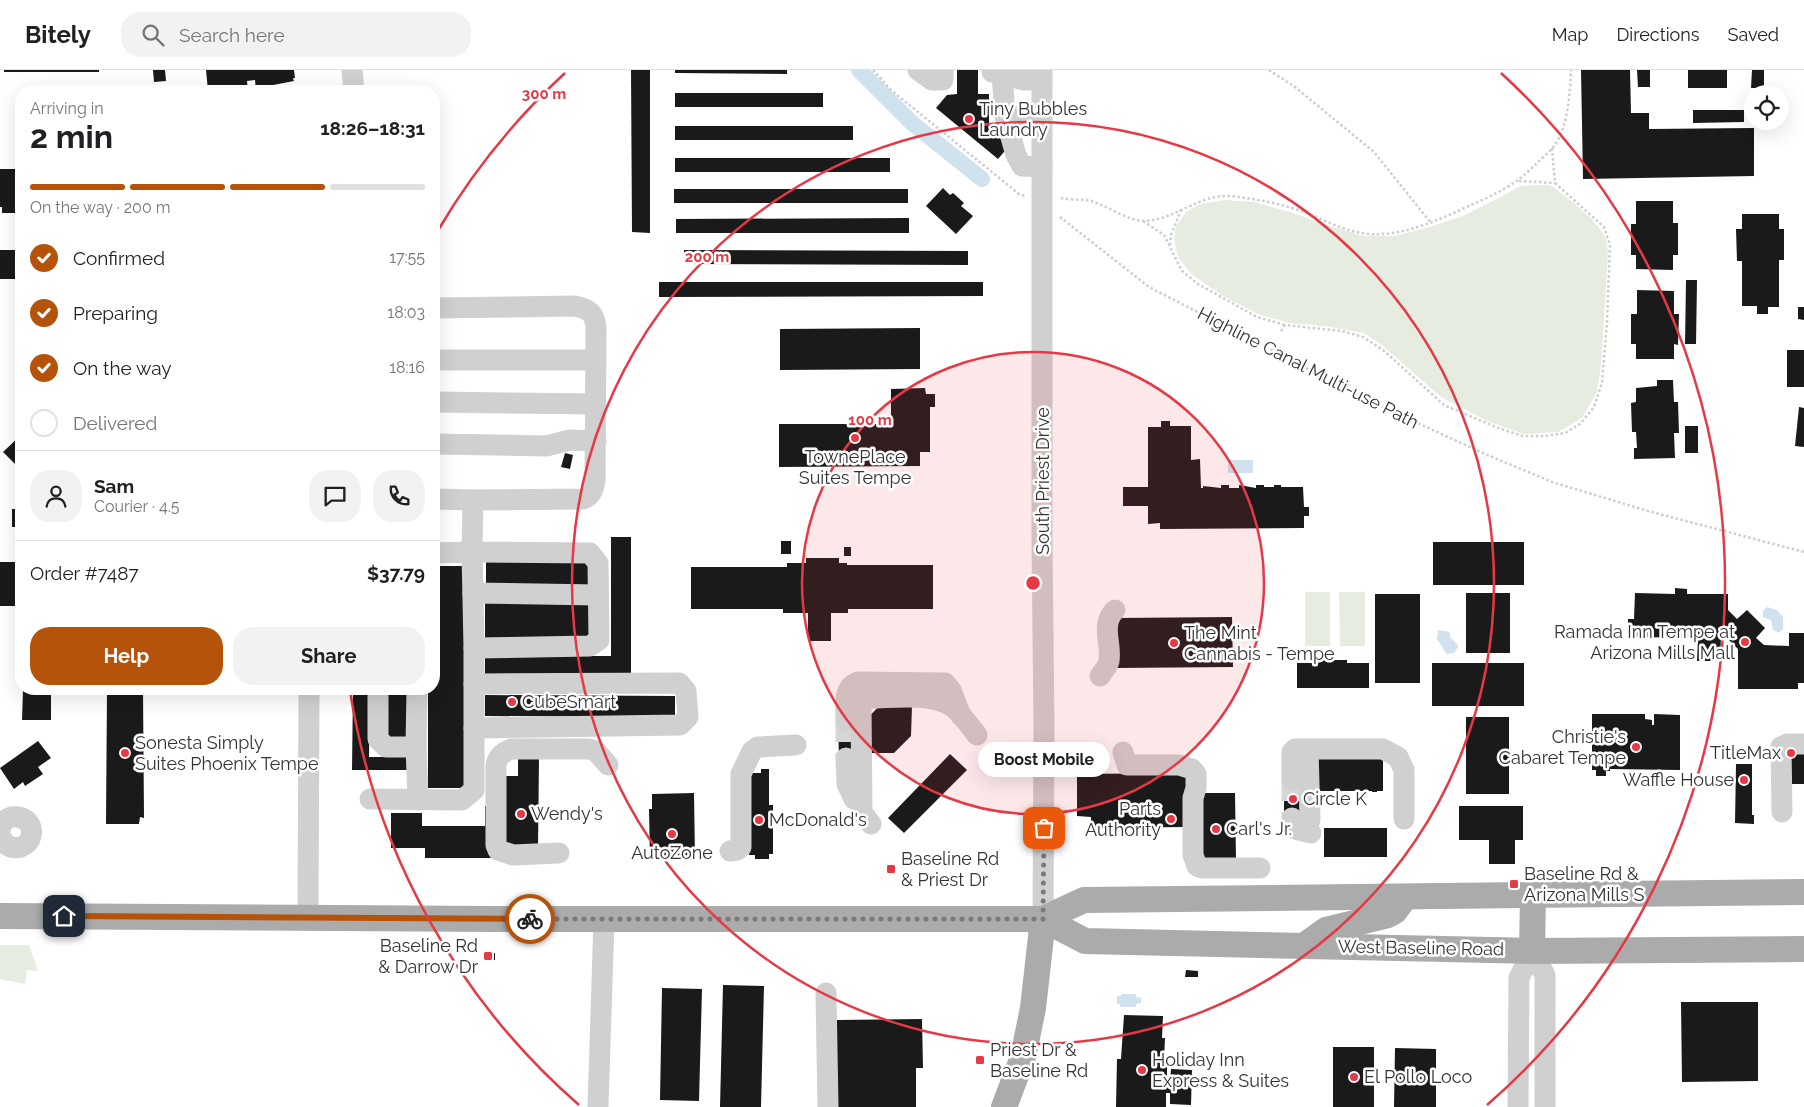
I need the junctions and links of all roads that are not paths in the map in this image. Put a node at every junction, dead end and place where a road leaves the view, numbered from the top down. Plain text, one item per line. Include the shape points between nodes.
1 (352, 70) edge
2 (918, 70) edge
3 (943, 70) edge
4 (997, 72) edge
5 (1042, 75) edge
6 (353, 85) edge
7 (1005, 116) junction
8 (1042, 119) junction
9 (1042, 166) junction
10 (440, 308) edge
11 (440, 360) edge
12 (596, 360) junction
13 (440, 402) edge
14 (596, 404) junction
15 (596, 442) junction
16 (440, 444) edge
17 (440, 499) edge
18 (473, 500) junction
19 (472, 552) junction
20 (440, 553) edge
21 (473, 593) junction
22 (598, 595) junction
23 (1115, 610) dead end
24 (474, 648) junction
25 (1100, 676) dead end
26 (474, 684) junction
27 (309, 695) edge
28 (378, 695) edge
29 (417, 695) edge
30 (962, 716) junction
31 (846, 721) tunnel mouth
32 (474, 728) junction
33 (977, 735) dead end
34 (1804, 744) edge
35 (416, 747) junction
36 (1308, 749) junction
37 (796, 752) dead end
38 (1123, 752) dead end
39 (846, 758) tunnel mouth
40 (608, 765) dead end
41 (1292, 780) tunnel mouth
42 (370, 798) dead end
43 (418, 800) junction
44 (1782, 812) dead end
45 (1404, 819) dead end
46 (1304, 824) dead end
47 (730, 851) dead end
48 (560, 853) dead end
49 (1260, 868) dead end
50 (1804, 892) edge
51 (1532, 895) junction
52 (1405, 897) junction
53 (0, 916) edge
54 (308, 918) junction
55 (604, 919) junction
56 (1043, 919) junction
57 (1305, 945) junction
58 (1804, 949) edge
59 (1532, 951) junction
60 (826, 993) dead end
61 (598, 1107) edge
62 (828, 1107) edge
63 (1004, 1107) edge
64 (1518, 1107) edge
65 (1545, 1107) edge

1 - 6 street
2 - 3 street via 932,80 943,80
4 - 5 street via 1024,80
4 - 7 street
5 - 8 street, South Priest Drive
7 - 8 street
7 - 9 street via 1022,166
8 - 9 street, South Priest Drive
9 - 56 street, South Priest Drive via 1048,204 1042,540
10 - 12 street via 575,306 586,309 595,318
11 - 12 street
12 - 14 street
13 - 14 street
14 - 15 street
15 - 16 street via 570,440 546,446
15 - 18 street via 595,481 589,497
17 - 18 street
18 - 19 street
19 - 20 street
19 - 21 street
19 - 22 street via 590,553 598,563
21 - 22 street
21 - 24 street
22 - 24 street via 599,640 590,646
23 - 25 street via 1108,623 1108,662
24 - 26 street
26 - 32 street
26 - 32 street via 679,683 686,691 688,717 680,725
27 - 54 street
28 - 35 street via 378,739 386,747
29 - 35 street
30 - 31 street via 952,690 945,683 859,682 847,690
30 - 33 street
30 - 39 street via 947,704 930,698 864,700 861,706 867,818 847,784
32 - 43 street via 474,790 462,800
34 - 44 street via 1781,747
35 - 43 street
36 - 41 street via 1292,752
36 - 45 street via 1383,749 1398,757 1404,770
36 - 46 street
37 - 47 street via 773,744 752,751 741,774 741,847
38 - 49 street via 1127,765 1179,765 1192,769 1196,774 1193,855 1197,866
40 - 48 street via 596,751 589,749 511,749 498,759 498,850 513,855
42 - 43 street
50 - 51 main road, West Baseline Road
51 - 52 main road, West Baseline Road
51 - 59 main road
52 - 56 main road, West Baseline Road via 1084,900
52 - 57 main road via 1388,915 1326,930
53 - 54 main road, West Baseline Road
54 - 55 main road, West Baseline Road
55 - 56 main road, West Baseline Road
55 - 61 street
56 - 57 main road, West Baseline Road via 1084,941
56 - 63 main road, South Priest Drive via 1033,1008 1023,1057
57 - 59 main road, West Baseline Road
58 - 59 main road, West Baseline Road
59 - 64 street via 1519,978
59 - 65 street via 1545,975
60 - 62 street

